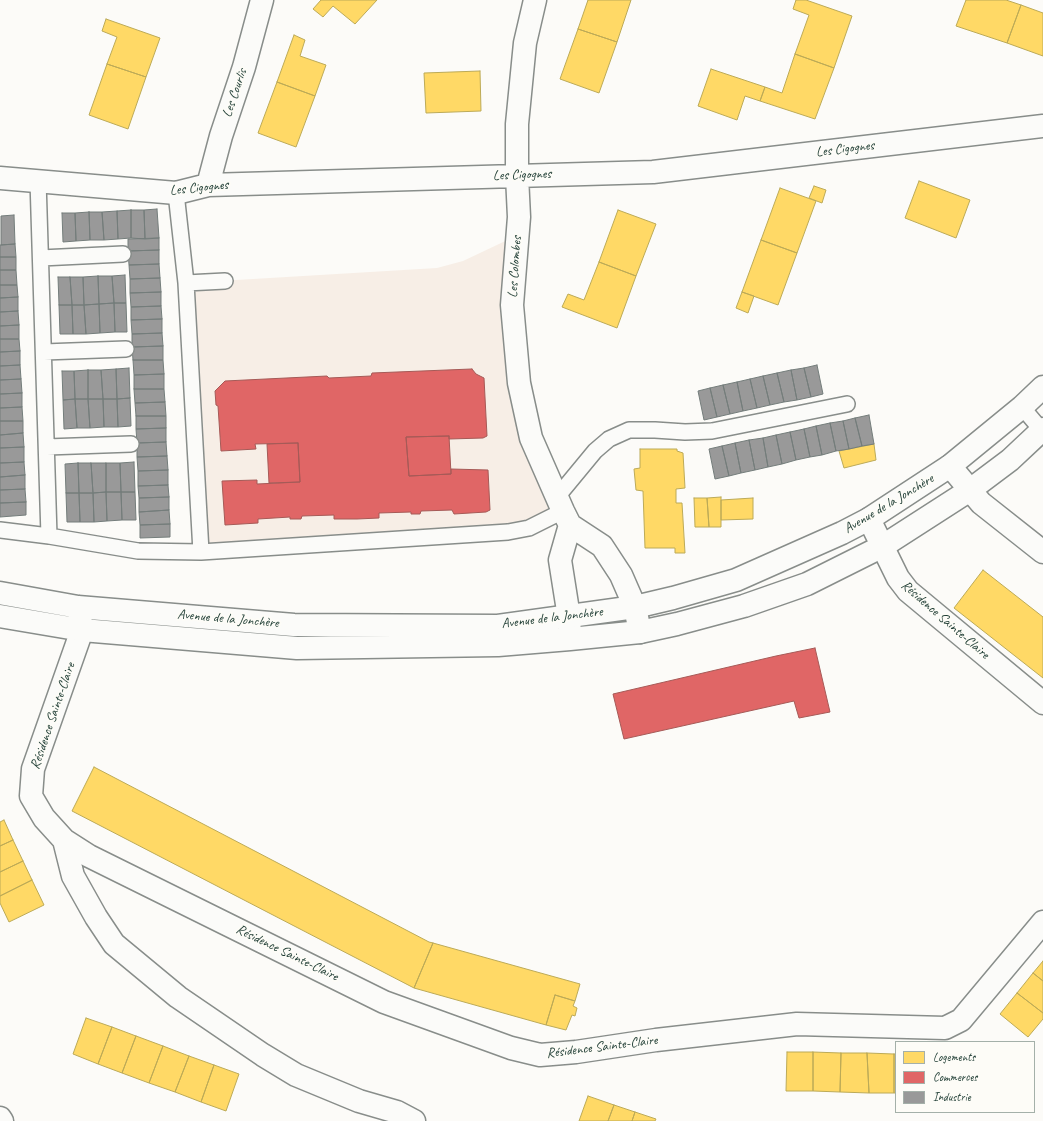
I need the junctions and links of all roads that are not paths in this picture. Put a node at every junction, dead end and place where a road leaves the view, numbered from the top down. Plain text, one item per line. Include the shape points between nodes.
1 (262, 0) edge
2 (535, 0) edge
3 (1043, 126) edge
4 (517, 176) junction
5 (0, 178) edge
6 (38, 180) junction
7 (208, 185) junction
8 (176, 193) junction
9 (123, 254) dead end
10 (41, 258) junction
11 (225, 281) dead end
12 (186, 283) junction
13 (126, 349) dead end
14 (44, 352) junction
15 (1043, 387) edge
16 (847, 404) dead end
17 (1022, 407) junction
18 (1042, 430) edge
19 (131, 444) dead end
20 (47, 447) junction
21 (950, 466) junction
22 (970, 490) junction
23 (563, 511) junction
24 (869, 519) junction
25 (0, 530) edge
26 (49, 536) junction
27 (883, 546) junction
28 (201, 552) junction
29 (1043, 552) edge
30 (0, 593) edge
31 (78, 607) junction
32 (635, 607) junction
33 (0, 616) edge
34 (569, 617) junction
35 (82, 630) junction
36 (640, 632) junction
37 (570, 639) junction
38 (1043, 703) edge
39 (64, 840) junction
40 (1043, 922) edge
41 (0, 1118) edge
42 (2, 1121) edge
43 (414, 1121) edge

1 - 7 street, Les Courlis
2 - 4 street, Les Colombes via 525,43 517,124
3 - 4 street, Les Cigognes via 653,172
4 - 7 street, Les Cigognes
4 - 23 street, Les Colombes via 519,217 512,306 519,383 531,438
5 - 6 street, Les Cigognes
6 - 8 street, Les Cigognes
6 - 10 lane
7 - 8 street, Les Cigognes
8 - 12 lane
9 - 10 lane
10 - 14 lane
11 - 12 lane
12 - 28 lane
13 - 14 lane
14 - 20 lane
15 - 17 street, Avenue de la Jonchère
16 - 23 lane via 712,431 629,430 609,439 595,451
17 - 18 lane
17 - 21 street, Avenue de la Jonchère
18 - 22 street, Avenue de la Jonchère via 1010,460
19 - 20 lane
20 - 26 lane
21 - 22 street
21 - 24 street, Avenue de la Jonchère
22 - 27 street, Avenue de la Jonchère
22 - 29 street via 981,503
23 - 28 lane via 529,528 508,532
23 - 32 street via 602,546 621,575
23 - 34 street via 560,560
24 - 27 street, Résidence Sainte-Claire
24 - 32 street, Avenue de la Jonchère via 736,580
25 - 26 lane
26 - 28 lane via 138,551
27 - 36 street, Avenue de la Jonchère via 807,584 744,606
27 - 38 street, Résidence Sainte-Claire via 898,578 908,591
30 - 31 street, Avenue de la Jonchère
31 - 34 street, Avenue de la Jonchère via 294,625 498,626
31 - 35 street, Résidence Sainte-Claire
32 - 34 street, Avenue de la Jonchère
32 - 36 street
33 - 35 street, Avenue de la Jonchère
34 - 37 street
35 - 37 street, Avenue de la Jonchère via 297,648 498,644
35 - 39 street, Résidence Sainte-Claire via 33,769 31,796 44,818
36 - 37 street, Avenue de la Jonchère
39 - 40 street, Résidence Sainte-Claire via 89,856 384,1002 511,1048 540,1055 797,1024 945,1028 961,1020
39 - 43 street, Résidence Sainte-Claire via 73,876 114,944 178,997 296,1075 397,1112
41 - 42 street

